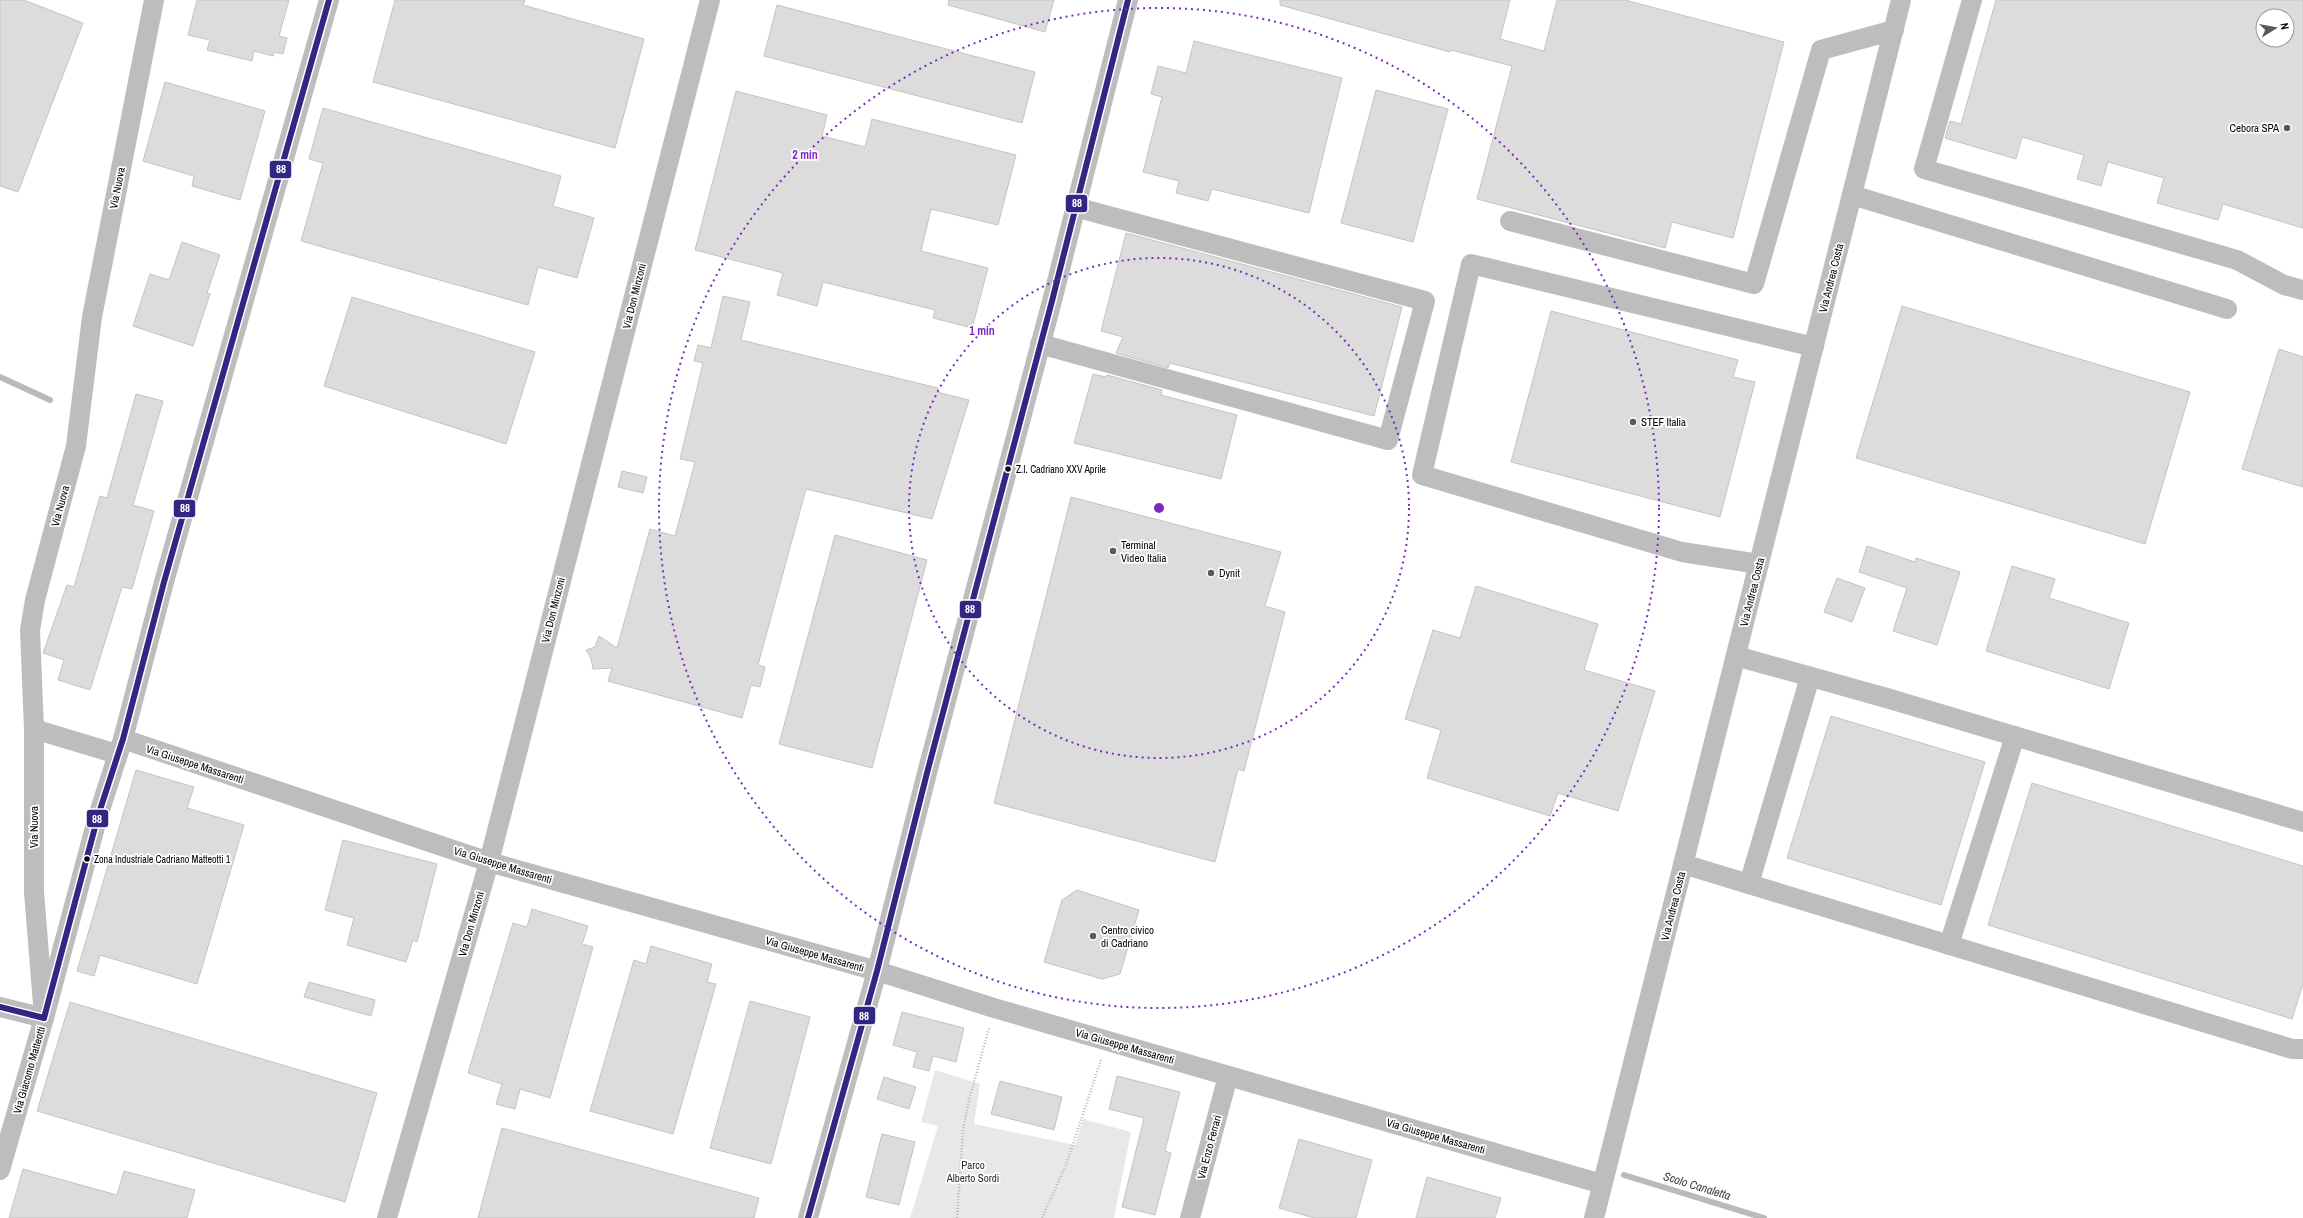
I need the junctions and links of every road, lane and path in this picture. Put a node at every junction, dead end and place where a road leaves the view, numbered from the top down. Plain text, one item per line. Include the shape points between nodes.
1 (154, 0) edge
2 (329, 0) edge
3 (710, 0) edge
4 (1128, 0) edge
5 (1901, 0) edge
6 (1972, 0) edge
7 (1894, 30) junction
8 (1852, 195) junction
9 (1075, 207) junction
10 (1510, 221) dead end
11 (2303, 290) edge
12 (2227, 309) dead end
13 (1040, 344) junction
14 (1814, 346) junction
15 (1759, 564) junction
16 (1736, 656) junction
17 (1810, 677) junction
18 (34, 729) junction
19 (2015, 736) junction
20 (120, 747) junction
21 (2303, 822) edge
22 (489, 862) junction
23 (1683, 864) junction
24 (1749, 884) junction
25 (1949, 945) junction
26 (877, 972) junction
27 (0, 1007) edge
28 (994, 1008) junction
29 (44, 1018) junction
30 (1107, 1041) junction
31 (2303, 1049) edge
32 (1228, 1076) junction
33 (0, 1170) edge
34 (1602, 1184) junction
35 (388, 1218) edge
36 (808, 1218) edge
37 (957, 1218) edge
38 (1042, 1218) edge
39 (1190, 1218) edge
40 (1594, 1218) edge

1 - 18 street, Via Nuova via 92,317 76,446 35,600 30,630
2 - 20 street, Via Giacomo Matteotti via 166,575
3 - 22 street, Via Don Minzoni
4 - 9 street
5 - 7 street, Via Andrea Costa
6 - 11 street via 1924,169 2237,260 2284,285
7 - 8 street, Via Andrea Costa
7 - 10 street via 1821,50 1754,284
8 - 12 street
8 - 14 street, Via Andrea Costa
9 - 13 street
9 - 13 street via 1425,301 1388,440
13 - 26 street
14 - 15 street, Via Andrea Costa
14 - 15 street via 1471,264 1422,475 1682,552
15 - 16 street, Via Andrea Costa
16 - 17 street
16 - 23 street, Via Andrea Costa
17 - 19 street
17 - 24 street
18 - 20 street, Via Giuseppe Massarenti
18 - 29 street, Via Nuova via 34,892
19 - 21 street
19 - 25 street
20 - 22 street, Via Giuseppe Massarenti
20 - 29 street, Via Giacomo Matteotti via 98,816
22 - 26 street, Via Giuseppe Massarenti
22 - 35 street, Via Don Minzoni
23 - 24 street
23 - 34 street, Via Andrea Costa
24 - 25 street
25 - 31 street via 2292,1049
26 - 28 street, Via Giuseppe Massarenti
26 - 36 street
27 - 29 street
28 - 30 street, Via Giuseppe Massarenti
28 - 37 path via 963,1130
29 - 33 street, Via Giacomo Matteotti
30 - 32 street, Via Giuseppe Massarenti
30 - 38 path via 1066,1165
32 - 34 street, Via Giuseppe Massarenti
32 - 39 street, Via Enzo Ferrari
34 - 40 street, Via Andrea Costa

